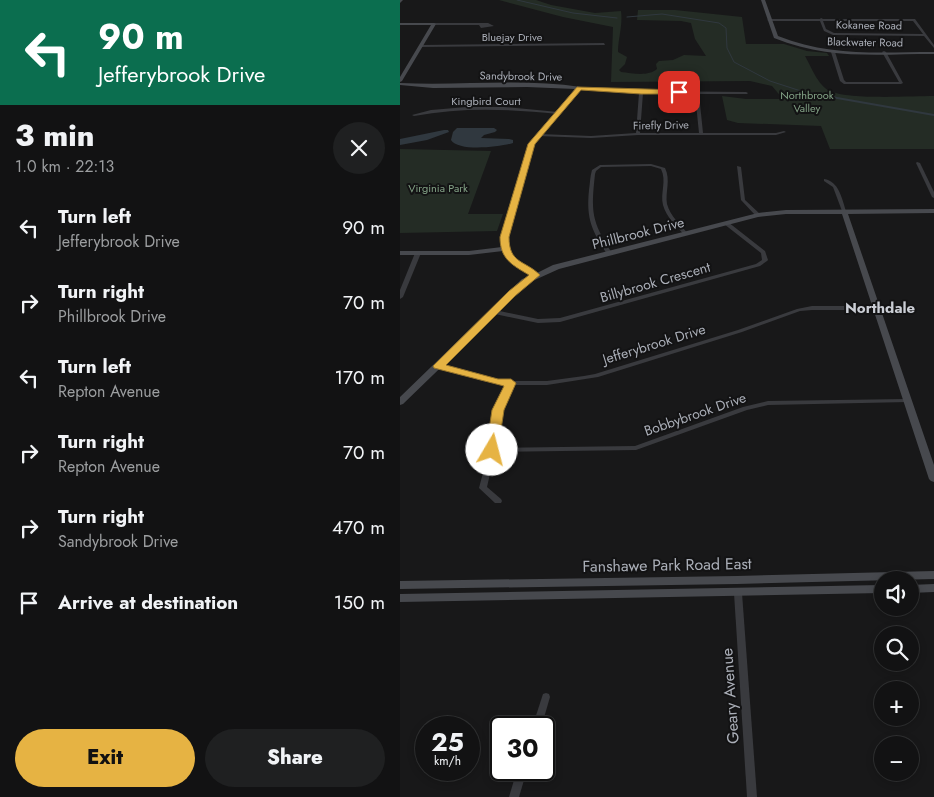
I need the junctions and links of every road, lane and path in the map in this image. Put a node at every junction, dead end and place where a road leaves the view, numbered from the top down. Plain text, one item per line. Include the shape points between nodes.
1 (763, 0) edge
2 (821, 19) junction
3 (769, 20) junction
4 (400, 24) edge
5 (434, 24) junction
6 (480, 25) dead end
7 (925, 35) junction
8 (604, 44) dead end
9 (421, 46) junction
10 (934, 47) edge
11 (833, 52) junction
12 (884, 52) junction
13 (934, 52) edge
14 (400, 82) edge
15 (579, 88) junction
16 (641, 92) junction
17 (697, 92) junction
18 (746, 93) dead end
19 (558, 113) junction
20 (414, 115) dead end
21 (784, 132) dead end
22 (638, 134) junction
23 (701, 134) junction
24 (539, 135) junction
25 (918, 163) dead end
26 (739, 167) dead end
27 (826, 180) dead end
28 (934, 197) edge
29 (844, 211) junction
30 (934, 211) edge
31 (758, 215) junction
32 (726, 223) junction
33 (686, 234) junction
34 (504, 249) junction
35 (400, 253) edge
36 (418, 253) junction
37 (609, 253) junction
38 (535, 275) junction
39 (400, 297) edge
40 (876, 308) junction
41 (495, 312) junction
42 (438, 366) junction
43 (511, 383) junction
44 (906, 401) junction
45 (400, 402) edge
46 (492, 450) junction
47 (934, 479) edge
48 (498, 501) dead end
49 (934, 575) edge
50 (400, 585) edge
51 (934, 588) edge
52 (874, 589) edge
53 (919, 589) edge
54 (738, 593) junction
55 (400, 598) edge
56 (546, 698) dead end
57 (540, 716) edge
58 (519, 781) edge
59 (514, 797) edge
60 (752, 797) edge

1 - 3 street, Blackwater Road
2 - 3 street
2 - 7 street via 914,20
2 - 7 street, Kokanee Road via 825,30 833,34
3 - 11 street, Blackwater Road via 776,37 802,47
4 - 5 street
5 - 6 street
5 - 9 street
7 - 10 street
8 - 9 street, Bluejay Drive
9 - 14 street
11 - 12 street, Blackwater Road
11 - 12 street via 842,81 901,83
12 - 13 street, Blackwater Road
14 - 15 street, Sandybrook Drive via 432,86
15 - 16 street, Sandybrook Drive
15 - 19 street
16 - 17 street, Sandybrook Drive
16 - 22 street
17 - 18 street, Sandybrook Drive
17 - 23 street
19 - 20 street, Kingbird Court via 511,109 436,110
19 - 24 street
21 - 23 street, Firefly Drive
22 - 23 street, Firefly Drive
22 - 24 street, Firefly Drive via 591,137
24 - 34 street via 529,151
25 - 28 street
26 - 31 street via 743,200
27 - 29 street via 835,186
29 - 30 street, Phillbrook Drive
29 - 31 street, Phillbrook Drive
29 - 40 street
31 - 32 street, Phillbrook Drive
32 - 33 street, Phillbrook Drive
32 - 41 street, Billybrook Crescent via 763,252 765,260 758,265 560,320 538,321
33 - 37 street, Phillbrook Drive
33 - 37 street via 664,203 666,172 663,168 651,165 600,166 593,174 590,211 592,225
34 - 36 street
34 - 38 street via 515,263
35 - 36 street
36 - 39 street
37 - 38 street, Phillbrook Drive
38 - 41 street, Phillbrook Drive
40 - 43 street, Jefferybrook Drive via 799,310 596,376
40 - 44 street
41 - 42 street, Phillbrook Drive
42 - 43 street, Jefferybrook Drive
42 - 45 street, Phillbrook Drive
43 - 46 street via 498,410
44 - 46 street, Bobbybrook Drive via 768,403 745,408 636,448
44 - 47 street
46 - 48 street via 483,488
49 - 50 street, Fanshawe Park Road East
51 - 53 street
52 - 54 street, Fanshawe Park Road East
54 - 55 street, Fanshawe Park Road East
54 - 60 street, Geary Avenue
56 - 57 street
58 - 59 street

